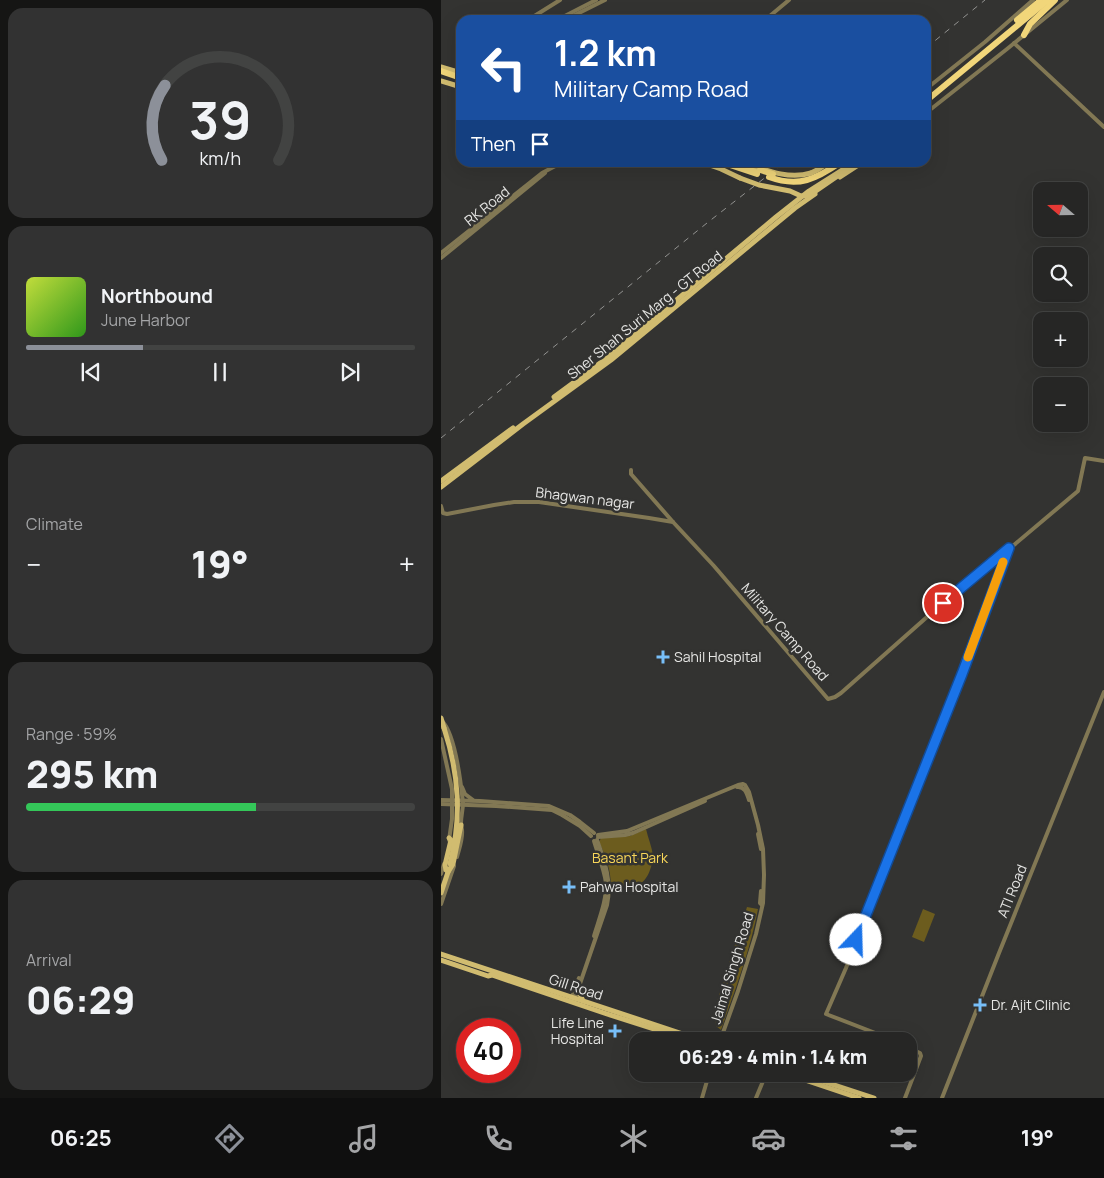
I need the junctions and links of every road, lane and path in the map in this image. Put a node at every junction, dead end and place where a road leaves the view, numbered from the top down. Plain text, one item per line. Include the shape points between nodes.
1 (560, 0) edge
2 (596, 0) edge
3 (605, 0) edge
4 (789, 0) edge
5 (1033, 0) edge
6 (1041, 0) edge
7 (1048, 0) edge
8 (1055, 0) edge
9 (1067, 0) edge
10 (535, 15) edge
11 (567, 15) edge
12 (575, 15) edge
13 (771, 15) edge
14 (1015, 19) junction
15 (1024, 36) junction
16 (1014, 43) junction
17 (441, 67) edge
18 (441, 72) edge
19 (456, 72) edge
20 (456, 73) edge
21 (441, 76) edge
22 (456, 80) edge
23 (441, 81) edge
24 (931, 85) edge
25 (456, 86) edge
26 (931, 92) edge
27 (931, 97) edge
28 (931, 109) edge
29 (1104, 127) edge
30 (554, 167) edge
31 (760, 167) edge
32 (822, 167) edge
33 (824, 167) edge
34 (834, 167) edge
35 (845, 167) edge
36 (851, 167) edge
37 (856, 167) edge
38 (731, 168) edge
39 (546, 171) junction
40 (813, 173) junction
41 (771, 176) junction
42 (441, 253) edge
43 (441, 258) edge
44 (1104, 461) edge
45 (455, 470) junction
46 (631, 470) dead end
47 (441, 479) edge
48 (441, 487) edge
49 (441, 506) edge
50 (673, 522) junction
51 (1009, 548) junction
52 (1104, 692) edge
53 (441, 719) edge
54 (442, 730) edge
55 (441, 739) edge
56 (458, 766) junction
57 (447, 802) edge
58 (463, 803) junction
59 (473, 803) junction
60 (441, 804) edge
61 (461, 825) junction
62 (595, 837) junction
63 (450, 839) junction
64 (447, 871) junction
65 (441, 874) edge
66 (441, 886) edge
67 (441, 893) edge
68 (441, 904) edge
69 (762, 906) junction
70 (441, 954) edge
71 (441, 959) edge
72 (573, 997) junction
73 (583, 1001) junction
74 (668, 1032) edge
75 (677, 1032) edge
76 (723, 1032) edge
77 (873, 1032) edge
78 (917, 1052) edge
79 (917, 1066) edge
80 (707, 1082) edge
81 (763, 1082) edge
82 (811, 1082) edge
83 (825, 1082) edge
84 (911, 1082) edge
85 (702, 1098) edge
86 (756, 1098) edge
87 (859, 1098) edge
88 (874, 1098) edge
89 (905, 1098) edge
90 (942, 1098) edge

1 - 10 street
2 - 11 street
3 - 12 street
4 - 13 street
5 - 14 street
6 - 14 highway
7 - 27 highway
8 - 15 highway via 1030,24
9 - 15 street
14 - 24 street
14 - 26 highway
15 - 16 street
16 - 28 street
16 - 29 street
17 - 19 main road
18 - 20 highway
21 - 22 highway
23 - 25 main road
30 - 39 street, RK Road
31 - 40 main road, bridge via 785,175
32 - 40 main road
33 - 40 highway
34 - 41 highway via 807,181 779,181
35 - 45 main road, Sher Shah Suri Marg - GT Road via 776,217 607,358
36 - 38 main road, bridge via 806,197 756,184
37 - 48 main road, Sher Shah Suri Marg - GT Road via 795,208 609,361
38 - 41 highway
39 - 42 street, RK Road
39 - 43 street, RK Road
40 - 41 highway via 795,178
44 - 51 street via 1085,458 1078,491
45 - 47 main road, Sher Shah Suri Marg - GT Road
45 - 47 main road
46 - 50 street, Military Camp Road via 631,474
49 - 50 street, Bhagwan nagar via 443,513 447,514 514,502 539,502
50 - 51 street, Military Camp Road via 829,699 841,693
51 - 77 street via 826,1014
52 - 90 street, ATI Road
53 - 54 main road
53 - 56 street via 449,731
54 - 64 main road, bridge via 453,761 457,788 456,832
55 - 57 street via 452,789
56 - 58 street
56 - 59 street via 465,794
57 - 58 street
57 - 60 street
57 - 63 street via 451,812
58 - 59 street
58 - 61 street
59 - 62 street via 554,807 575,819
61 - 64 main road, bridge via 453,864
61 - 68 street via 460,846
62 - 69 street via 633,833 742,787 751,806 761,847
62 - 69 street, Jaimal Singh Road via 627,831 744,784 762,842
62 - 72 street via 606,892
63 - 64 main road via 445,865
63 - 65 street
64 - 66 main road
64 - 67 main road
69 - 76 street, Jaimal Singh Road
70 - 72 main road, Gill Road
71 - 72 main road, Gill Road via 489,976
72 - 73 main road, Gill Road
72 - 73 main road
72 - 74 main road, Gill Road
73 - 75 main road, Gill Road
78 - 79 street via 921,1056
80 - 85 street
81 - 86 street
82 - 87 main road
83 - 88 main road
84 - 89 street

